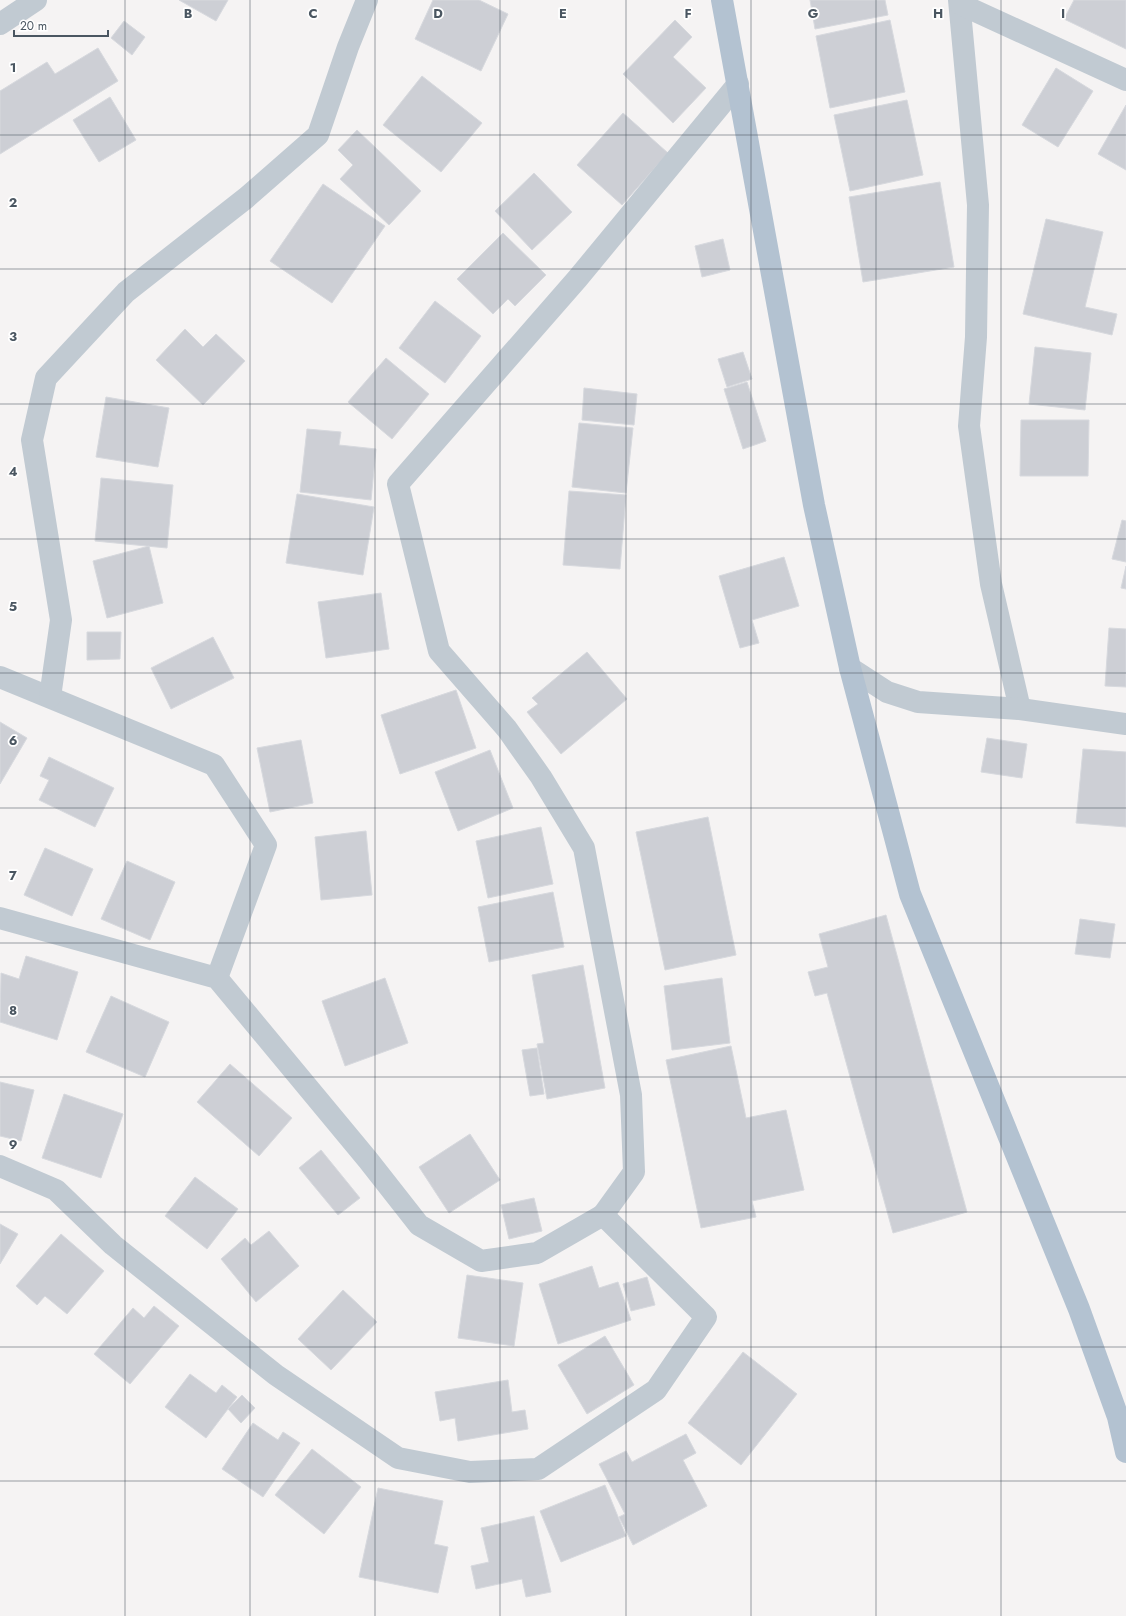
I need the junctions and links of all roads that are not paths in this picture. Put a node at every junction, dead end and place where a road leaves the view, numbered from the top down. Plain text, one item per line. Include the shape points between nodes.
1 (36, 0) edge
2 (367, 0) edge
3 (722, 0) edge
4 (959, 2) edge
5 (0, 24) edge
6 (1126, 80) edge
7 (738, 84) junction
8 (850, 668) junction
9 (0, 677) edge
10 (50, 697) junction
11 (1020, 709) junction
12 (1126, 724) edge
13 (0, 918) edge
14 (217, 978) junction
15 (0, 1166) edge
16 (603, 1215) junction
17 (1126, 1452) edge

1 - 5 street
2 - 10 street via 318,135 246,198 126,292 46,378 32,440 61,620
3 - 7 main road
4 - 6 street
4 - 11 street via 978,204 976,337 969,426 992,584
7 - 8 main road via 814,505
7 - 16 street via 578,278 398,484 439,651 542,777 584,848 631,1095 634,1172
8 - 11 street via 887,692 918,702
8 - 17 main road via 910,894 1079,1309 1118,1416
9 - 10 street
10 - 14 street via 214,765 266,845
11 - 12 street
13 - 14 street
14 - 16 street via 419,1225 480,1261 536,1253
15 - 16 street via 56,1190 113,1245 276,1375 398,1458 470,1472 538,1469 656,1390 706,1317

